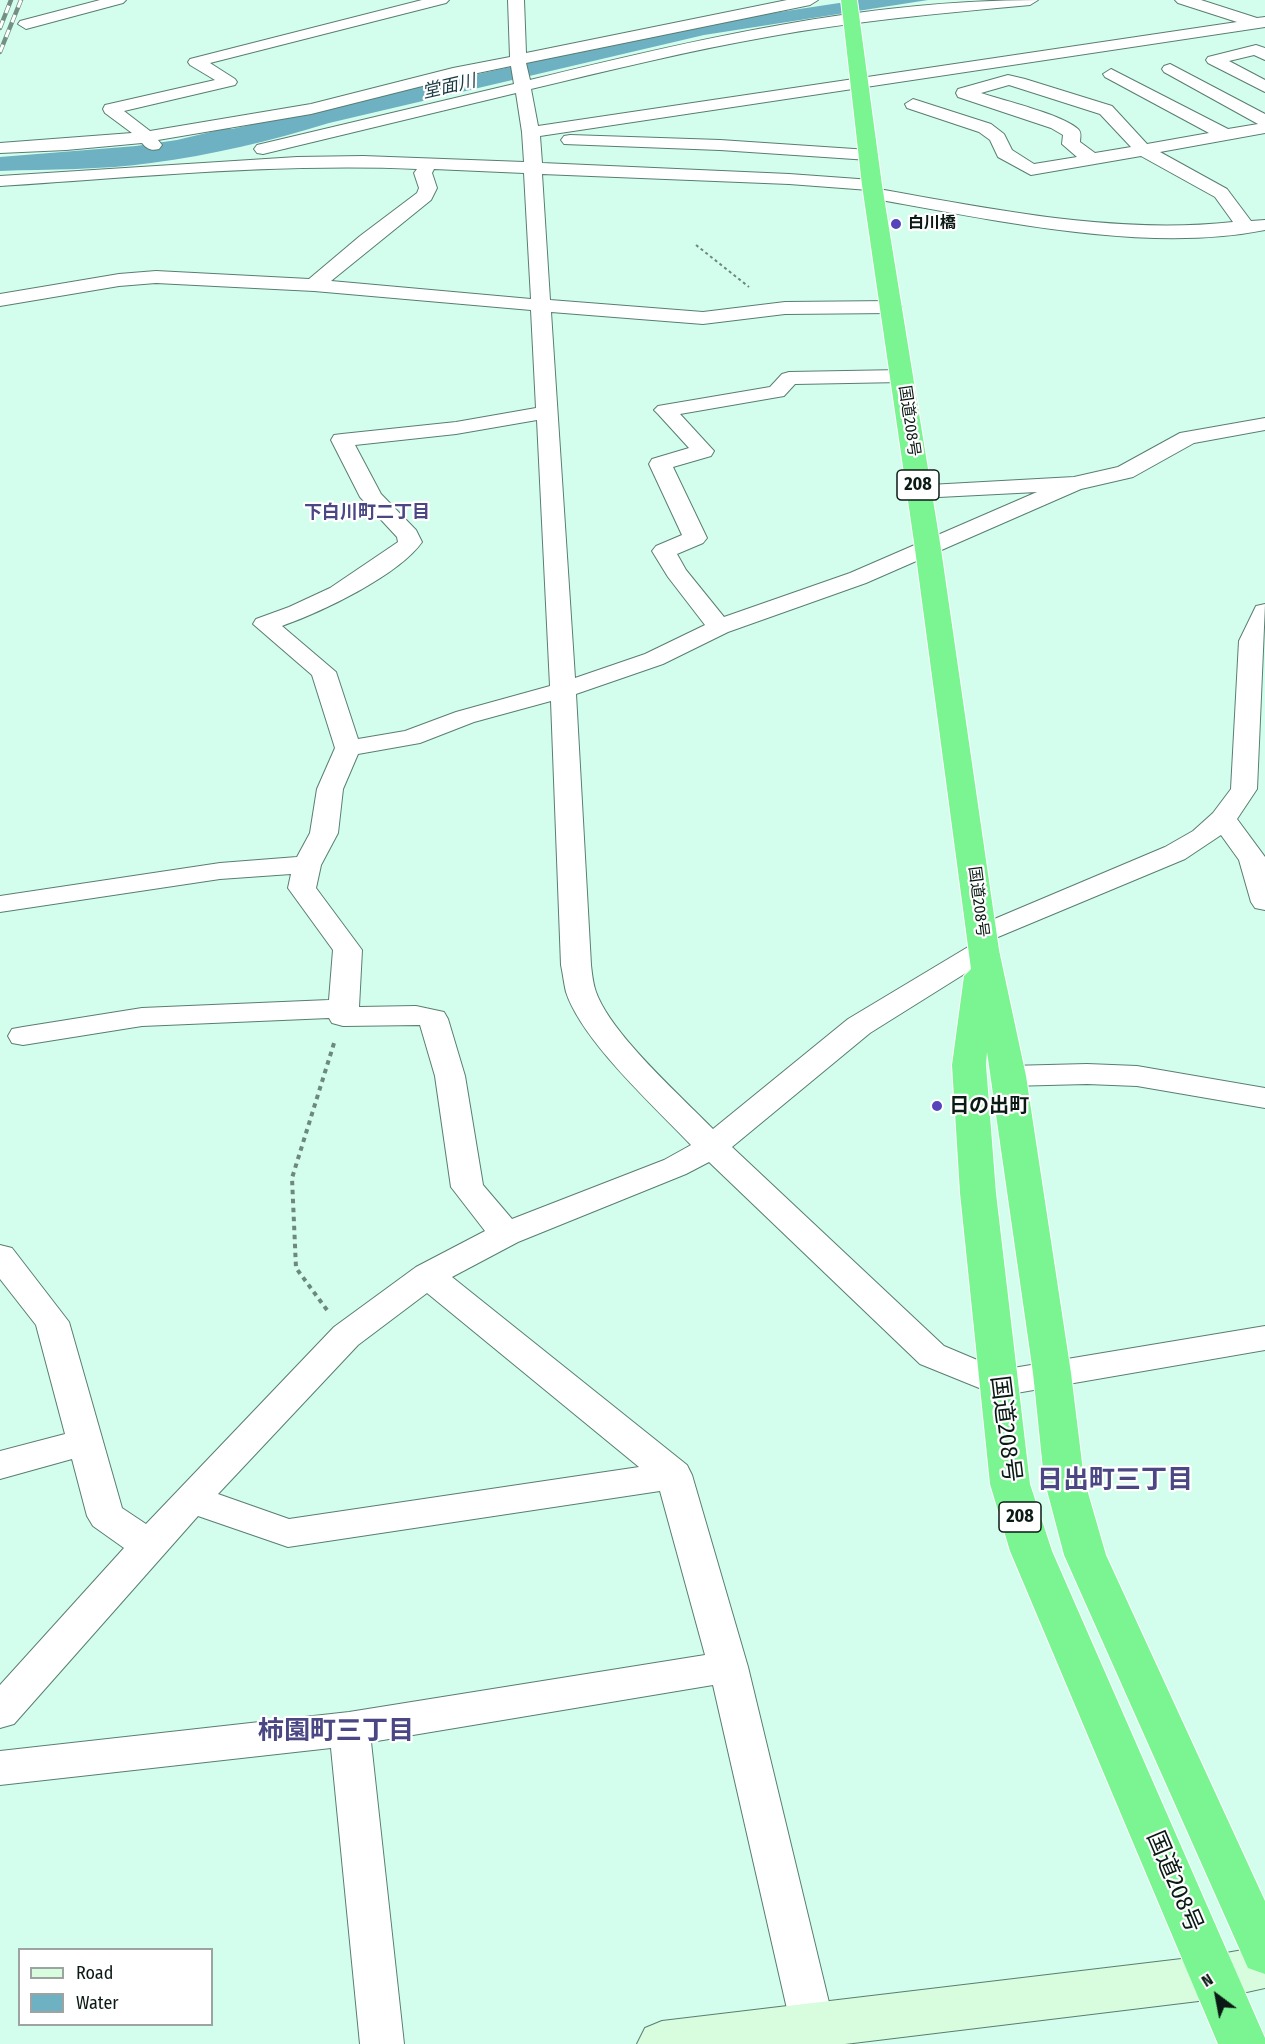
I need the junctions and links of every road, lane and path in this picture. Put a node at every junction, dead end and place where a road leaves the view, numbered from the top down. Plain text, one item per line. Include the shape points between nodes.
1 (118, 0) edge
2 (441, 0) edge
3 (516, 0) edge
4 (810, 0) edge
5 (1030, 0) edge
6 (1183, 0) edge
7 (851, 10) edge
8 (26, 24) dead end
9 (1262, 24) edge
10 (1265, 55) edge
11 (518, 61) junction
12 (1170, 69) dead end
13 (1112, 74) dead end
14 (858, 83) junction
15 (525, 87) junction
16 (1265, 87) edge
17 (913, 104) dead end
18 (1177, 109) junction
19 (1265, 121) edge
20 (1265, 128) edge
21 (531, 135) junction
22 (1226, 135) junction
23 (148, 139) junction
24 (1196, 140) junction
25 (0, 148) edge
26 (1142, 149) junction
27 (869, 155) junction
28 (1091, 159) junction
29 (428, 164) junction
30 (179, 168) junction
31 (533, 169) junction
32 (0, 181) edge
33 (874, 189) junction
34 (1265, 224) edge
35 (1246, 227) junction
36 (696, 245) dead end
37 (314, 285) junction
38 (0, 300) edge
39 (540, 307) junction
40 (892, 307) junction
41 (785, 308) junction
42 (902, 376) junction
43 (548, 412) junction
44 (1265, 424) edge
45 (1074, 484) junction
46 (919, 491) junction
47 (928, 549) junction
48 (1265, 611) edge
49 (719, 627) junction
50 (563, 690) junction
51 (348, 748) junction
52 (1223, 819) junction
53 (1259, 860) edge
54 (307, 866) junction
55 (1265, 902) edge
56 (0, 904) edge
57 (983, 942) junction
58 (343, 1013) junction
59 (23, 1036) dead end
60 (1009, 1076) junction
61 (1265, 1098) edge
62 (712, 1147) junction
63 (506, 1234) junction
64 (0, 1256) edge
65 (428, 1275) junction
66 (346, 1336) junction
67 (1265, 1338) edge
68 (1052, 1373) junction
69 (999, 1383) junction
70 (86, 1442) junction
71 (0, 1465) edge
72 (674, 1475) junction
73 (191, 1499) junction
74 (149, 1546) junction
75 (728, 1667) junction
76 (0, 1712) edge
77 (349, 1729) junction
78 (0, 1768) edge
79 (1265, 1953) edge
80 (1265, 1967) edge
81 (1215, 1977) junction
82 (815, 2034) edge
83 (382, 2044) edge
84 (662, 2044) edge
85 (1243, 2044) edge

1 - 8 street
2 - 23 street via 196,62 229,82 111,109
3 - 11 street
4 - 11 street
5 - 7 street
6 - 9 street
7 - 14 highway, 国道208号 / 208
7 - 15 street
9 - 14 street
10 - 16 street via 1256,50 1214,60
11 - 15 street
11 - 23 street via 453,72 311,109
12 - 19 street
13 - 18 street
14 - 21 street
14 - 27 highway, 国道208号 / 208
15 - 21 street
15 - 30 street
17 - 28 street via 985,128 998,138 1004,153 1031,170
18 - 22 street
18 - 24 street
20 - 22 street
21 - 27 street
21 - 31 street
22 - 24 street
23 - 25 street
23 - 30 street
24 - 26 street
26 - 28 street
26 - 28 street via 1106,110 1019,82 1008,80 964,93 1057,124 1072,133 1071,144
26 - 35 street via 1221,193
27 - 33 highway, 国道208号 / 208
29 - 30 street via 297,162
29 - 31 street
29 - 37 street via 423,173 428,188 425,196
30 - 32 street
31 - 33 street via 789,179
31 - 39 street
33 - 35 street via 1028,219 1098,228 1157,231
33 - 40 highway, 国道208号 / 208
34 - 35 street
36 - 41 path via 739,281
37 - 38 street via 156,277
37 - 39 street
39 - 41 street via 703,318
39 - 43 street
40 - 41 street
40 - 42 highway, 国道208号 / 208
42 - 46 highway, 国道208号 / 208
42 - 49 street via 789,378 777,392 665,410 703,450 660,464 695,538 664,551
43 - 50 street
43 - 51 street via 456,428 342,440 371,497 408,535 410,542 404,550 338,593 265,624 324,672
44 - 45 street via 1188,438 1125,472
45 - 46 street
45 - 47 street
46 - 47 highway, 国道208号 / 208
47 - 49 street
47 - 57 highway, 国道208号 / 208
48 - 52 street via 1251,641 1244,789
49 - 50 street via 654,659
50 - 51 street via 465,717 411,738
50 - 62 street via 576,965 581,992 593,1017 629,1061
51 - 54 street via 330,789 324,833
52 - 53 street
52 - 57 street via 1203,837 1175,853
53 - 55 street
54 - 56 street via 220,871
54 - 58 street via 302,888 348,950
57 - 60 highway, 国道208号 / 208
57 - 62 street via 859,1026
57 - 69 highway, 国道208号 / 208 via 969,1065 978,1193
58 - 59 street via 142,1017
58 - 63 street via 433,1019 450,1076 467,1187
58 - 66 path via 292,1178 296,1268
60 - 61 street via 1137,1076
60 - 68 highway, 国道208号 / 208
62 - 63 street via 675,1167
62 - 69 street via 932,1355
63 - 65 street
64 - 70 street via 52,1322
65 - 66 street
65 - 72 street
66 - 73 street
67 - 68 street
68 - 69 street
68 - 79 highway, 国道208号 / 208 via 1064,1479 1085,1555
69 - 81 highway, 国道208号 / 208 via 1010,1484 1031,1551
70 - 71 street
70 - 74 street via 106,1516
72 - 73 street via 288,1533
72 - 75 street
73 - 74 street
74 - 76 street
75 - 77 street
75 - 82 street
77 - 78 street
77 - 83 street
80 - 81 street
81 - 82 street
81 - 85 highway, 国道208号 / 208
82 - 84 street

